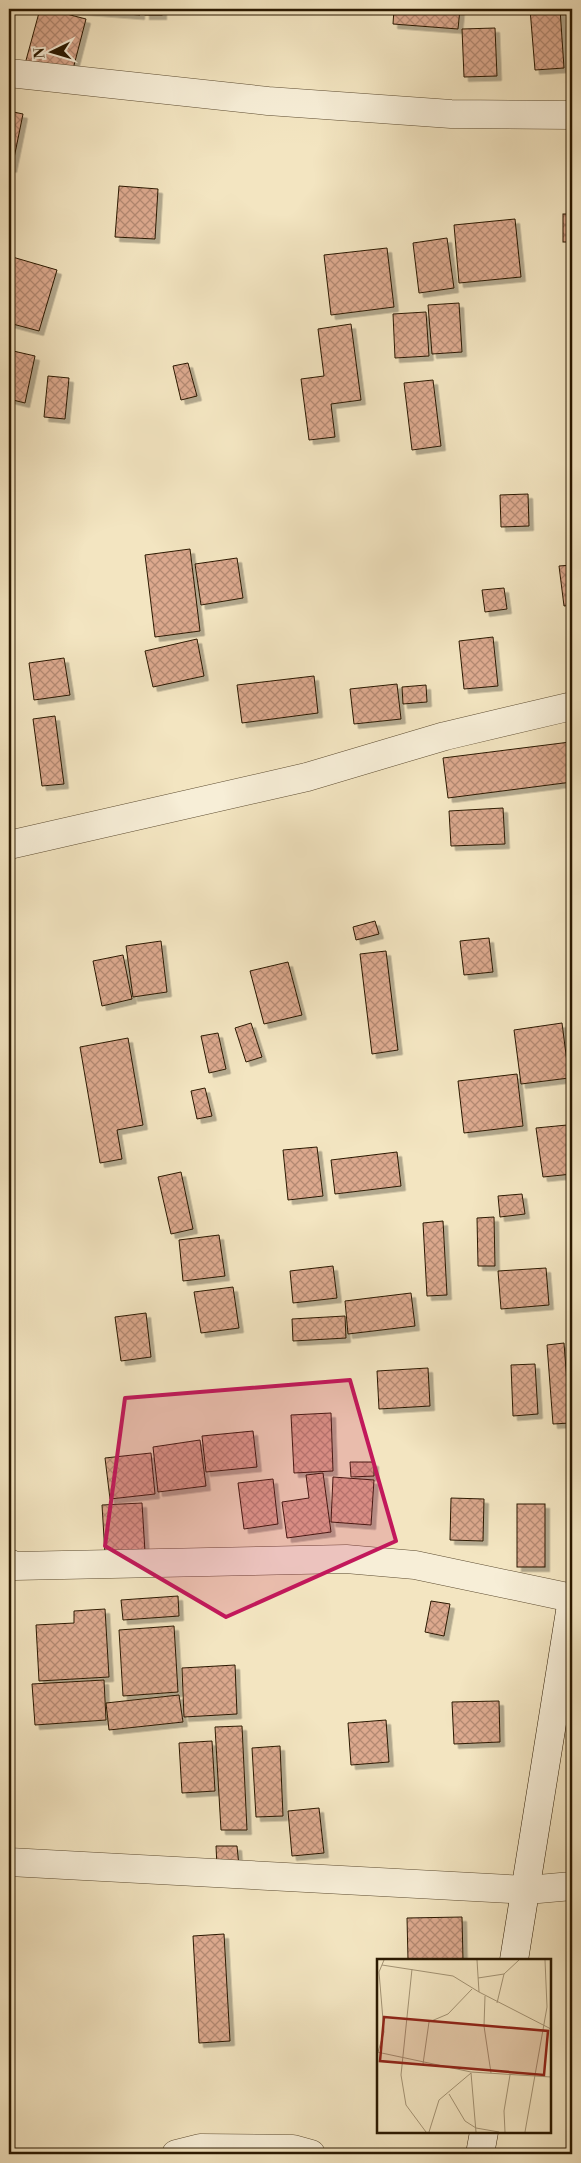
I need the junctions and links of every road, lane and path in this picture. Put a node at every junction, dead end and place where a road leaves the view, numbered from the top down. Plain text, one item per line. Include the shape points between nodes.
1 (9, 73) edge
2 (572, 115) edge
3 (572, 706) edge
4 (9, 845) edge
5 (9, 1563) edge
6 (572, 1599) edge
7 (9, 1862) edge
8 (572, 1886) edge
9 (527, 1890) junction
10 (514, 1959) edge
11 (484, 2133) edge
12 (176, 2154) edge
13 (311, 2154) edge
14 (480, 2154) edge

1 - 2 street via 278,101 451,114
3 - 4 street via 445,736 307,777
5 - 6 street via 15,1566 346,1559 415,1565
6 - 9 street
7 - 9 street
8 - 9 street
9 - 10 street
11 - 14 street
12 - 13 street via 200,2148 293,2148

